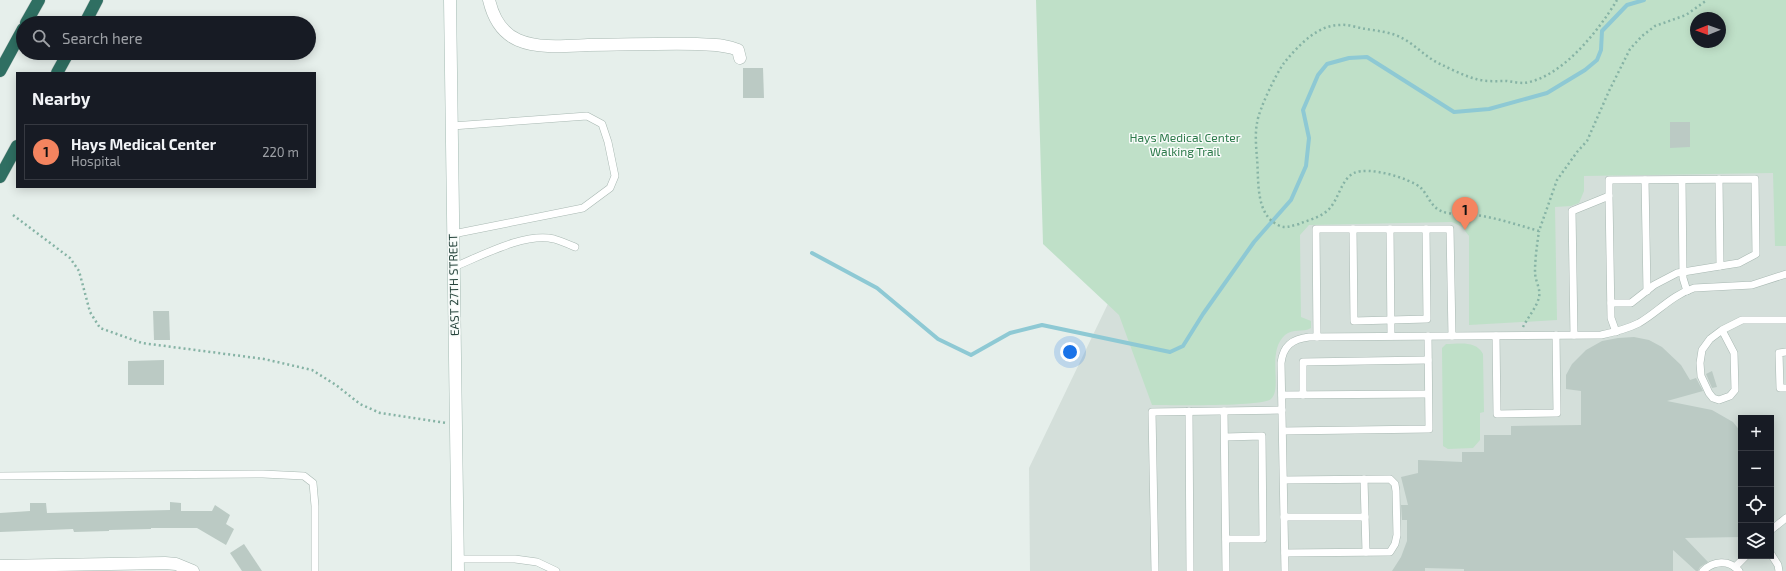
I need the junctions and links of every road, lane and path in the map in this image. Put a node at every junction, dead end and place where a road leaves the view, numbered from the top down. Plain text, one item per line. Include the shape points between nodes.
1 (39, 0) edge
2 (98, 0) edge
3 (450, 0) edge
4 (489, 0) edge
5 (1617, 0) edge
6 (1707, 0) edge
7 (30, 16) edge
8 (89, 16) edge
9 (16, 42) edge
10 (740, 58) dead end
11 (64, 60) edge
12 (0, 71) edge
13 (58, 72) edge
14 (452, 126) junction
15 (16, 148) edge
16 (0, 177) edge
17 (1719, 179) junction
18 (1645, 180) junction
19 (1682, 180) junction
20 (1609, 196) junction
21 (13, 215) dead end
22 (1353, 229) junction
23 (1390, 229) junction
24 (1426, 229) junction
25 (1539, 231) junction
26 (453, 234) junction
27 (575, 246) dead end
28 (1720, 266) junction
29 (454, 267) junction
30 (1682, 272) junction
31 (1786, 274) edge
32 (1647, 291) junction
33 (1687, 291) junction
34 (1611, 303) junction
35 (1391, 320) junction
36 (1786, 320) edge
37 (1722, 330) junction
38 (1520, 331) dead end
39 (1616, 332) junction
40 (1556, 335) junction
41 (1574, 335) junction
42 (1391, 336) junction
43 (1428, 336) junction
44 (1452, 336) junction
45 (1496, 336) junction
46 (1317, 337) junction
47 (1786, 352) edge
48 (1428, 360) junction
49 (1786, 388) edge
50 (1428, 394) junction
51 (1282, 395) junction
52 (1303, 395) junction
53 (1282, 410) junction
54 (1189, 411) junction
55 (1224, 411) junction
56 (456, 425) junction
57 (1283, 431) junction
58 (1224, 437) junction
59 (0, 476) edge
60 (1364, 479) junction
61 (1284, 480) junction
62 (1284, 517) junction
63 (1365, 517) junction
64 (1786, 518) edge
65 (1774, 528) edge
66 (1226, 539) junction
67 (1366, 552) junction
68 (1285, 553) junction
69 (1744, 559) edge
70 (1774, 559) edge
71 (458, 565) edge
72 (0, 566) edge
73 (1737, 569) edge
74 (1781, 570) edge
75 (193, 571) edge
76 (315, 571) edge
77 (556, 571) edge
78 (1155, 571) edge
79 (1190, 571) edge
80 (1226, 571) edge
81 (1285, 571) edge
82 (1703, 571) edge

1 - 7 highway
2 - 8 highway
3 - 14 main road, EAST 27TH STREET
4 - 10 main road via 496,20 506,32 519,40 533,44 728,46 738,50
5 - 25 path via 1605,20 1562,65 1546,75 1524,83 1478,80 1438,63 1413,44 1391,33 1340,25 1328,27 1310,36 1294,50 1281,67 1257,123 1262,206 1267,218 1279,226 1288,227 1325,213 1342,185 1354,173 1366,171 1411,181 1421,188 1441,211 1477,215
6 - 25 path via 1686,15 1655,26 1630,50 1587,141 1557,180
9 - 12 highway
11 - 13 highway
14 - 26 main road, EAST 27TH STREET
14 - 26 lane via 587,116 602,124 614,176 610,188 583,208
15 - 16 highway
17 - 19 lane
17 - 28 lane
17 - 28 lane via 1755,179 1756,254 1739,263
18 - 19 lane
18 - 20 lane via 1609,180
18 - 32 lane
19 - 30 lane
20 - 34 lane
20 - 41 lane via 1572,211
21 - 56 path via 70,258 79,272 90,312 100,328 142,343 264,359 312,370 360,404 380,413
22 - 23 lane
22 - 35 lane via 1354,321
22 - 46 lane via 1316,230
23 - 24 lane
23 - 35 lane
24 - 35 lane via 1427,319
24 - 44 lane via 1450,229
25 - 38 path via 1535,273 1539,297
26 - 29 main road, EAST 27TH STREET
27 - 29 lane via 554,239 534,238
28 - 30 lane
29 - 56 main road, EAST 27TH STREET
30 - 32 lane
30 - 33 lane
31 - 33 lane via 1752,285 1694,288
32 - 34 lane via 1631,303
33 - 39 lane via 1665,303 1640,322
34 - 39 lane via 1611,318
35 - 42 lane
36 - 37 lane via 1742,320
37 - 37 lane via 1706,344 1702,350 1700,363 1706,388 1713,398 1719,400 1730,396 1735,390 1734,353
39 - 41 lane
40 - 41 lane
40 - 45 lane
40 - 45 lane via 1557,413 1497,414
42 - 43 lane
42 - 46 lane
43 - 44 lane
43 - 48 lane
44 - 45 lane
46 - 51 lane via 1292,341 1286,348 1282,363
47 - 49 lane via 1779,353 1780,388
48 - 50 lane
48 - 52 lane via 1303,362
50 - 52 lane
50 - 57 lane via 1429,429
51 - 52 lane
51 - 53 lane
53 - 55 lane
53 - 57 lane
54 - 55 lane
54 - 78 lane via 1152,412
54 - 79 lane
55 - 58 lane
56 - 71 main road, EAST 27TH STREET
57 - 61 lane
58 - 66 lane
58 - 66 lane via 1262,436 1263,539
59 - 76 lane via 304,476 313,483
60 - 61 lane
60 - 63 lane
60 - 67 lane via 1390,479 1396,491 1395,544 1390,552
61 - 62 lane
62 - 63 lane
62 - 68 lane
63 - 67 lane
64 - 65 lane
66 - 80 lane
67 - 68 lane
68 - 81 lane
69 - 73 lane
70 - 74 lane
71 - 77 lane via 515,559 536,562
72 - 75 main road via 165,563
73 - 82 lane via 1722,562 1714,563

